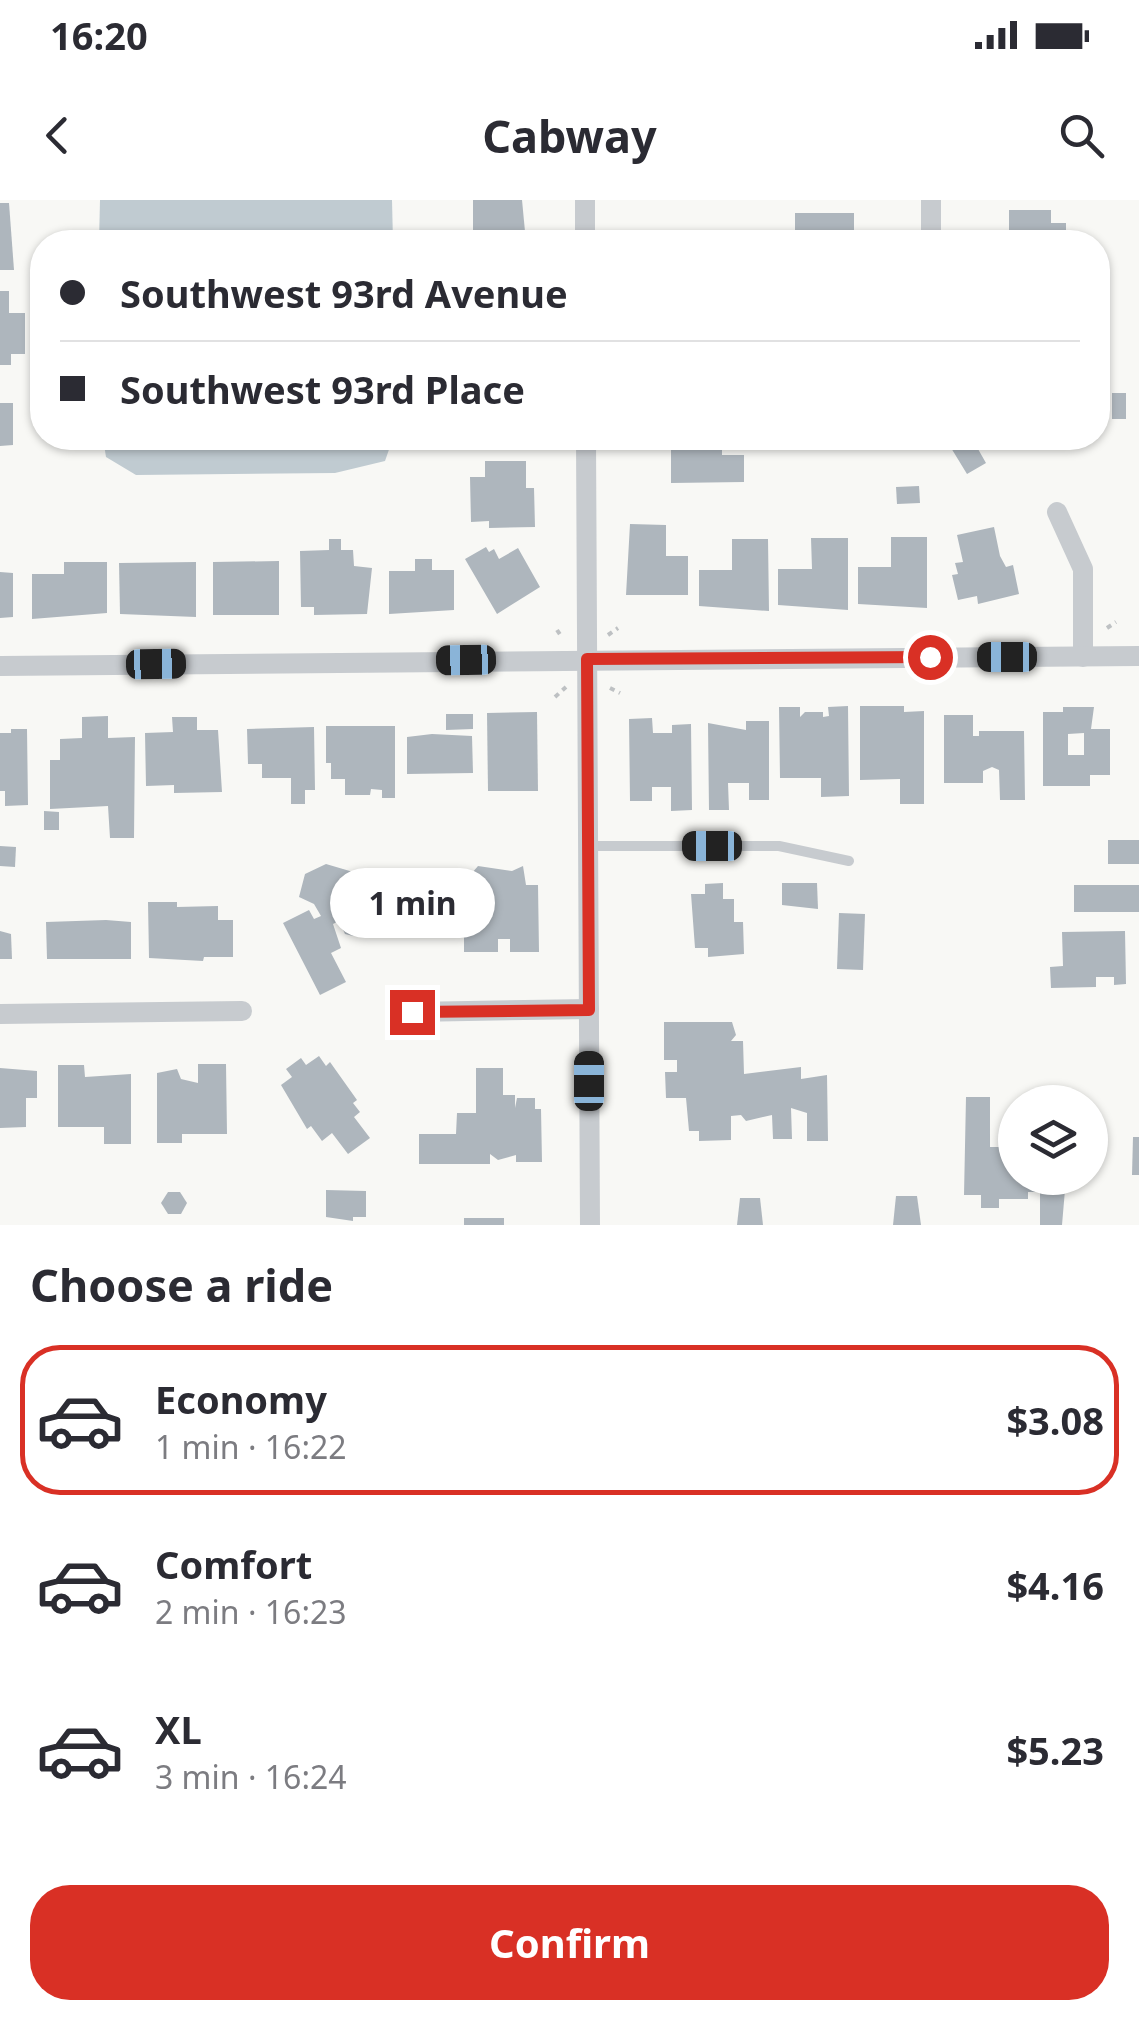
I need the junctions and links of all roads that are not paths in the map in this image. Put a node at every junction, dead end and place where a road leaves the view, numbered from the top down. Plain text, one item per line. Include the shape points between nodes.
1 (584, 200) edge
2 (931, 200) edge
3 (585, 230) edge
4 (931, 230) edge
5 (586, 450) edge
6 (1057, 512) dead end
7 (1084, 656) junction
8 (1139, 656) edge
9 (587, 659) junction
10 (0, 666) edge
11 (587, 846) junction
12 (849, 861) dead end
13 (242, 1010) dead end
14 (589, 1010) junction
15 (412, 1012) dead end
16 (0, 1014) edge
17 (590, 1225) edge

1 - 3 street
2 - 4 street
5 - 9 street
6 - 7 street via 1083,569
7 - 8 street
7 - 9 street
9 - 10 street
9 - 11 street
11 - 12 lane via 779,846
11 - 14 street
13 - 16 street
14 - 15 street
14 - 17 street

